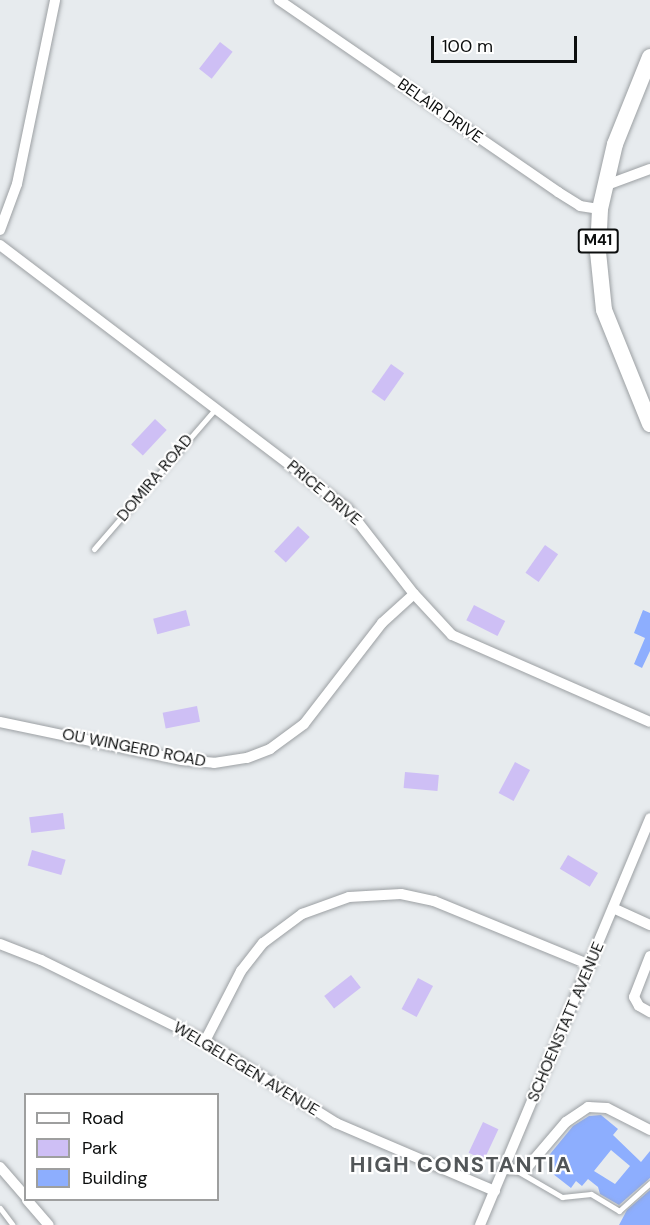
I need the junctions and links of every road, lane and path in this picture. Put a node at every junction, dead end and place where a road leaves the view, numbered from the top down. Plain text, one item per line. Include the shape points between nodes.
1 (55, 0) edge
2 (283, 1) edge
3 (650, 57) edge
4 (650, 169) edge
5 (604, 186) junction
6 (600, 209) junction
7 (0, 230) edge
8 (0, 246) edge
9 (216, 408) junction
10 (650, 424) edge
11 (94, 549) dead end
12 (414, 594) junction
13 (0, 722) edge
14 (650, 722) edge
15 (650, 818) edge
16 (613, 908) junction
17 (650, 925) edge
18 (0, 944) edge
19 (650, 956) edge
20 (590, 965) junction
21 (650, 1012) edge
22 (205, 1041) junction
23 (650, 1130) edge
24 (0, 1167) edge
25 (504, 1169) junction
26 (519, 1172) junction
27 (650, 1183) edge
28 (495, 1191) junction
29 (24, 1196) edge
30 (29, 1201) edge
31 (0, 1209) edge
32 (13, 1225) edge
33 (49, 1225) edge
34 (480, 1225) edge

1 - 7 street via 16,184
2 - 6 street, BELAIR DRIVE via 558,192 580,206
3 - 5 main road, M41 via 622,123
4 - 5 street
5 - 6 main road, M41
6 - 10 main road, M41 via 598,252 604,310
8 - 9 street, PRICE DRIVE
9 - 11 lane, DOMIRA ROAD
9 - 12 street, PRICE DRIVE via 347,508
12 - 13 street, OU WINGERD ROAD via 382,623 304,724 270,749 247,758 214,763 182,760
12 - 14 street, PRICE DRIVE via 444,630 459,639
15 - 16 street, SCHOENSTATT AVENUE
16 - 17 street
16 - 20 street, SCHOENSTATT AVENUE
18 - 22 street, WELGELEGEN AVENUE via 41,960
19 - 21 street via 634,997 639,1006
20 - 22 street via 434,901 401,894 349,897 302,914 263,943 241,971
20 - 25 street, SCHOENSTATT AVENUE
22 - 28 street, WELGELEGEN AVENUE via 336,1124
23 - 26 street via 607,1108 588,1107 571,1117 532,1164
24 - 29 street
25 - 26 street
25 - 28 street, SCHOENSTATT AVENUE
26 - 27 lane via 562,1197 591,1194 619,1211
28 - 34 street, SCHOENSTATT AVENUE
30 - 33 street
31 - 32 lane

